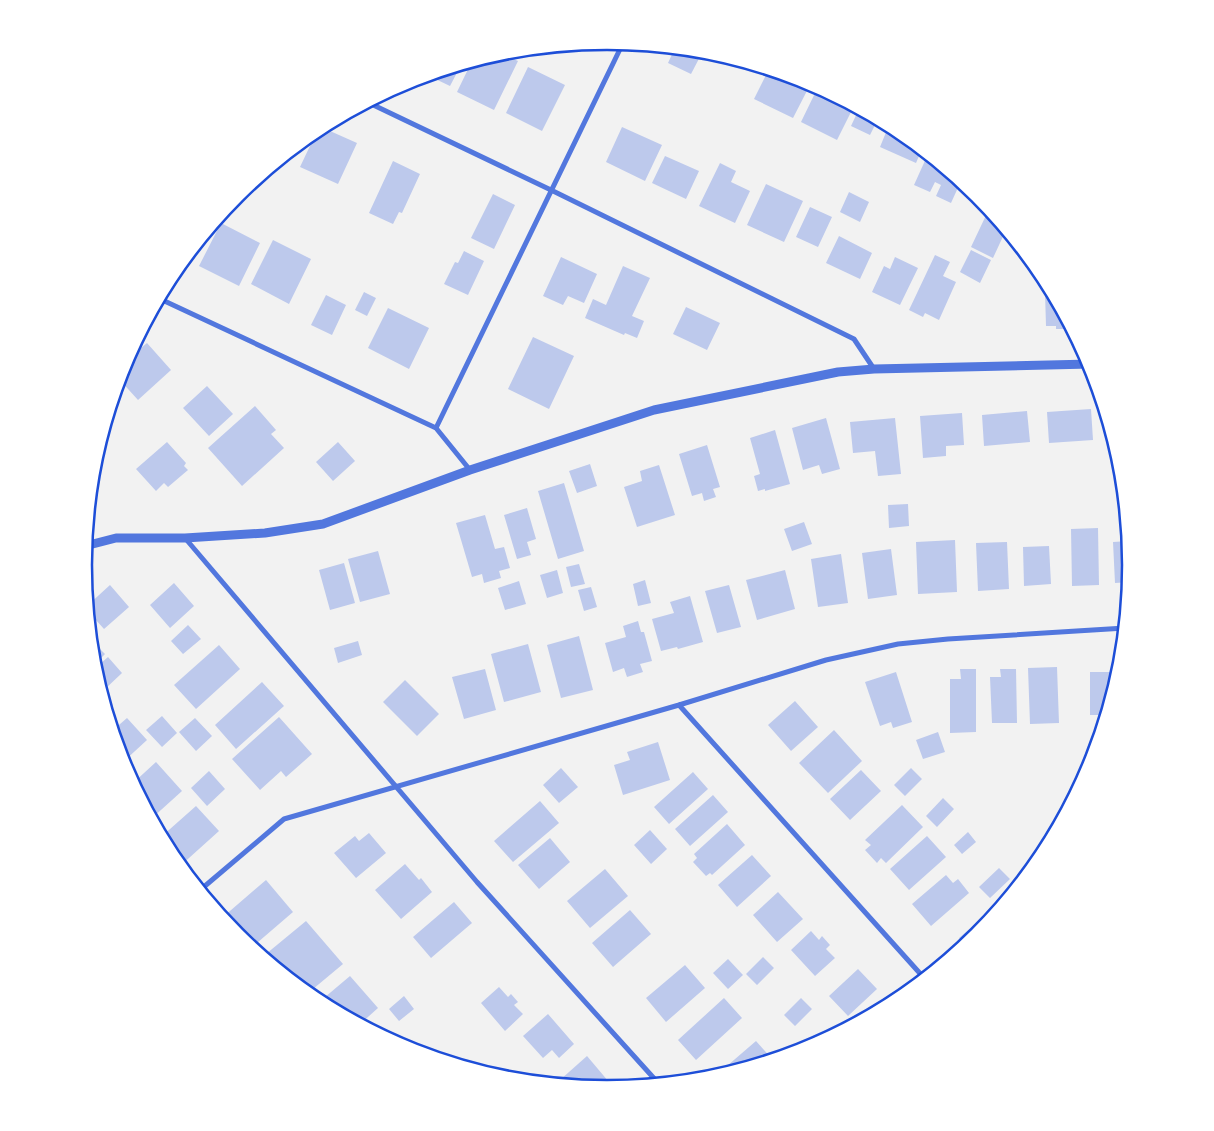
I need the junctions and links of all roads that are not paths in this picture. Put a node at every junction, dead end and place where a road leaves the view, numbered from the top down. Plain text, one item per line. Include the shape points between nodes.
1 (619, 50) edge
2 (375, 105) edge
3 (551, 190) junction
4 (165, 301) edge
5 (1081, 364) edge
6 (874, 369) junction
7 (436, 428) junction
8 (470, 470) junction
9 (185, 538) junction
10 (93, 544) edge
11 (1118, 628) edge
12 (679, 705) junction
13 (395, 786) junction
14 (204, 887) edge
15 (921, 974) edge
16 (655, 1079) edge

1 - 3 street
2 - 3 street
3 - 6 street via 854,339
3 - 7 street
4 - 7 street
5 - 6 street
6 - 8 street via 819,376 654,410
7 - 8 street
8 - 9 street via 323,524 266,533
9 - 10 street via 116,538
9 - 13 street
11 - 12 street via 898,644 826,660
12 - 13 street
12 - 15 street
13 - 14 street via 284,819
13 - 16 street

